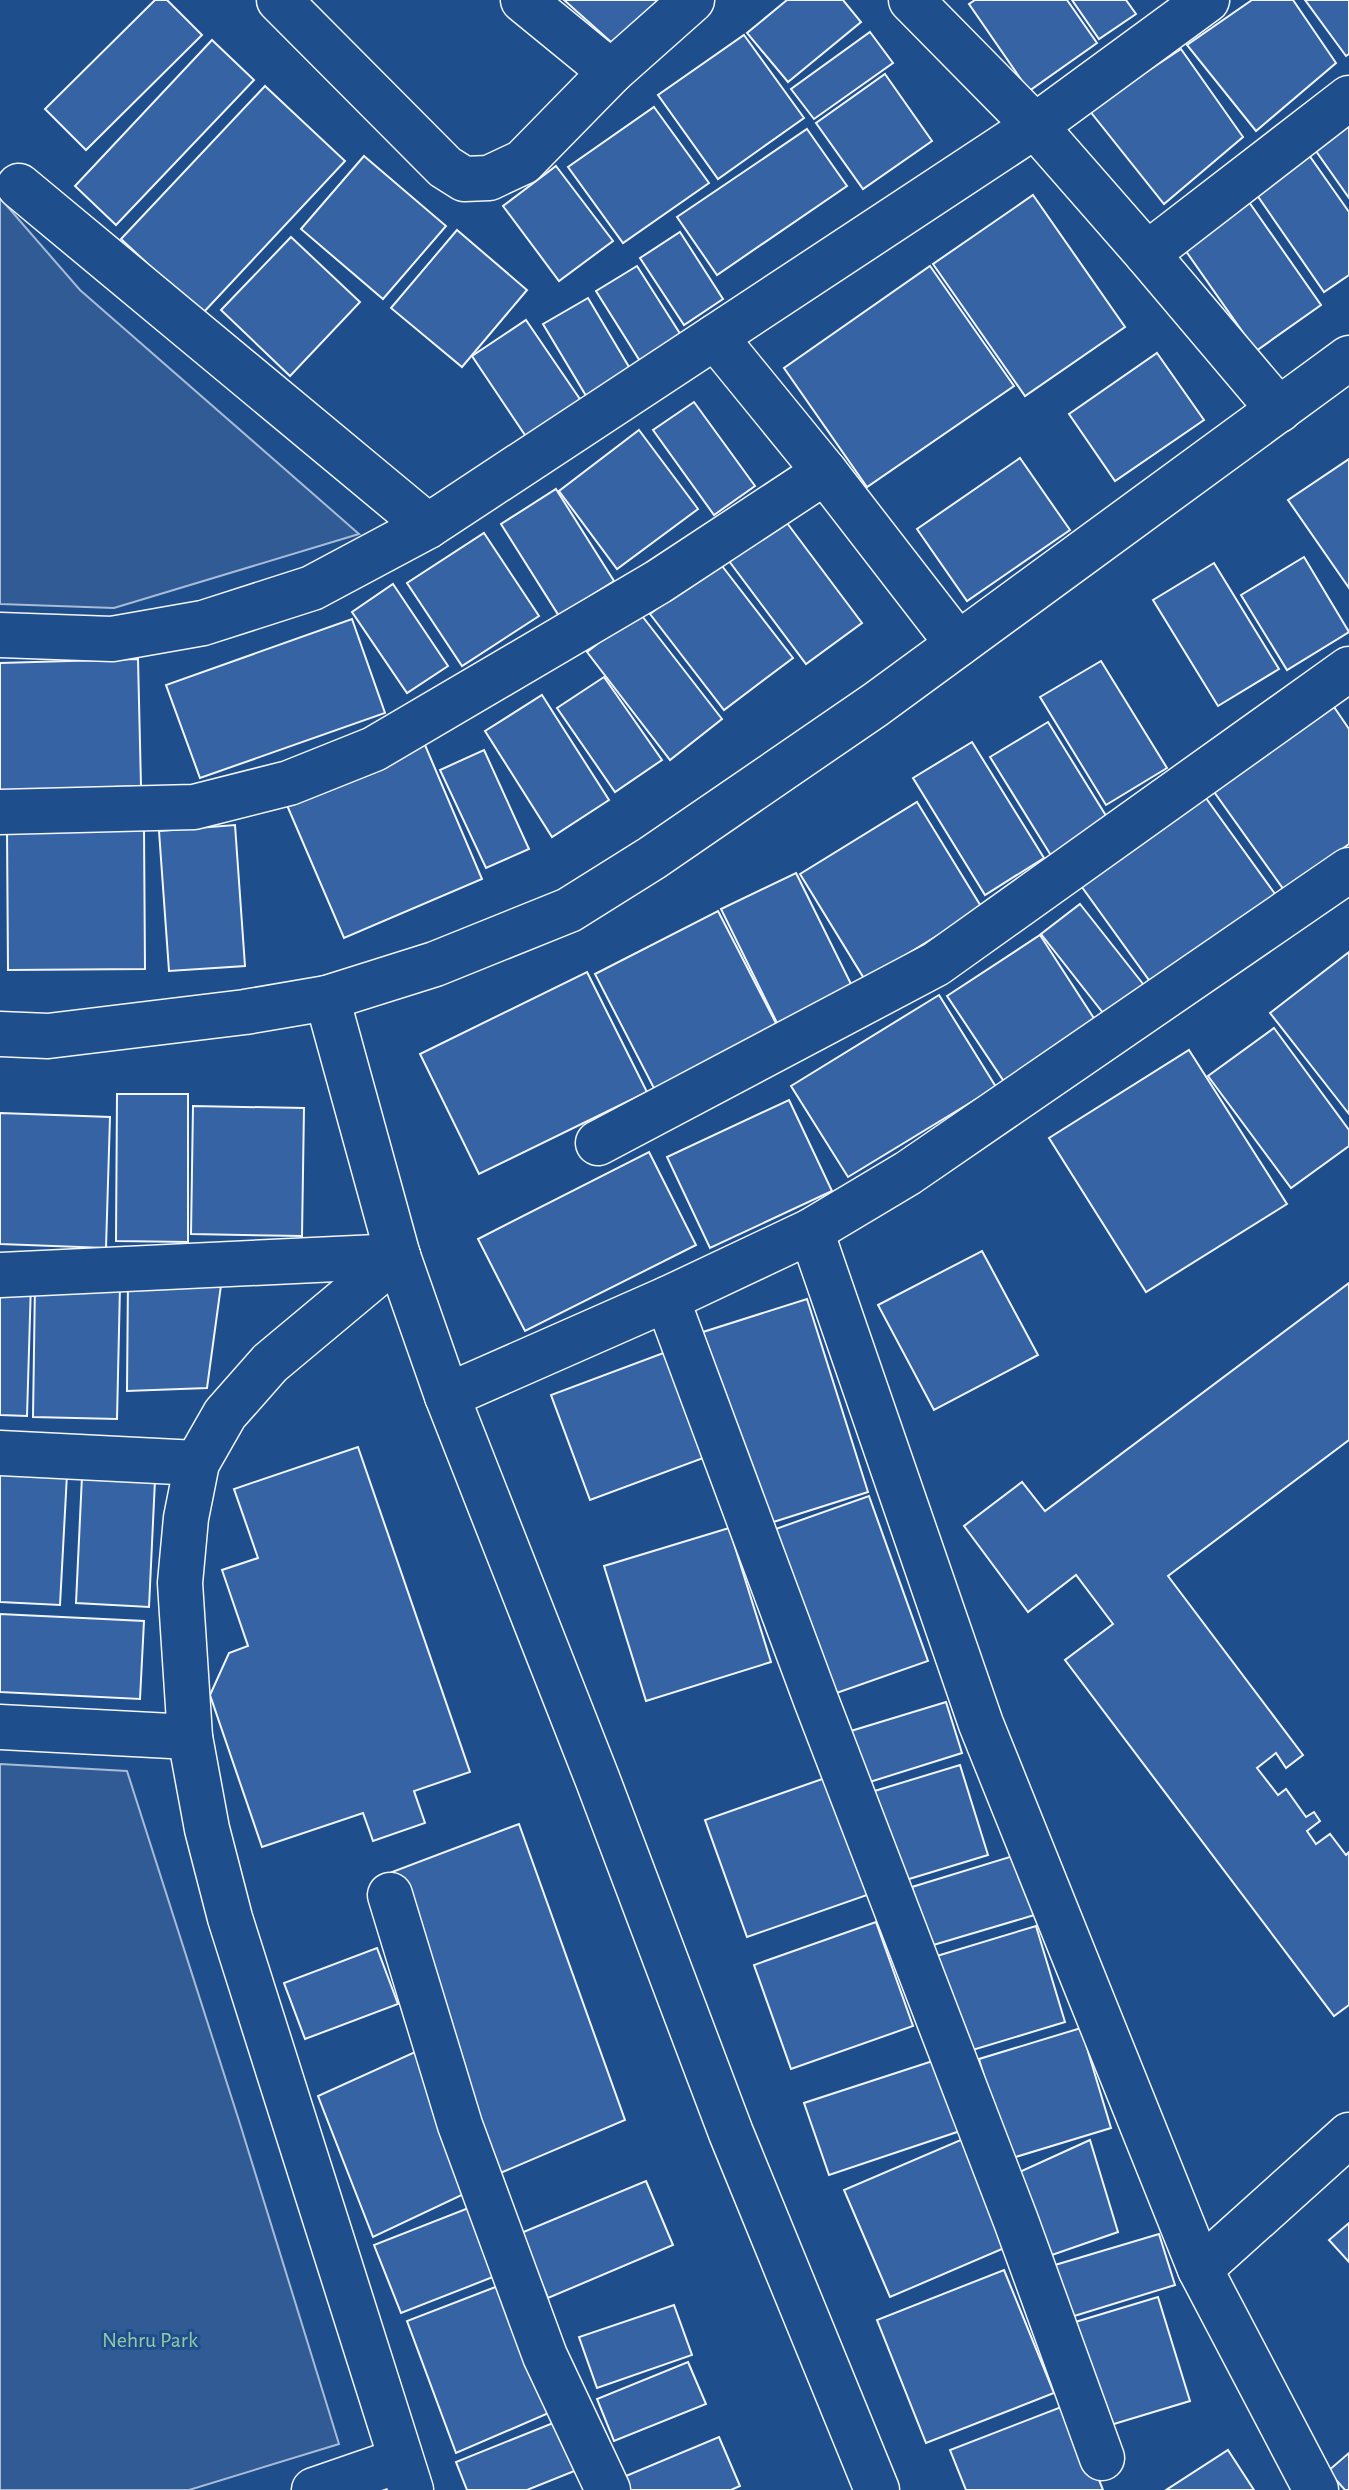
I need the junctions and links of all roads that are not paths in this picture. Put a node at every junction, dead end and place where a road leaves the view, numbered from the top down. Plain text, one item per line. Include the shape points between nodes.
1 (279, 0) edge
2 (523, 0) edge
3 (692, 0) edge
4 (1207, 0) edge
5 (915, 1) edge
6 (611, 72) junction
7 (1349, 98) edge
8 (1035, 126) junction
9 (19, 186) dead end
10 (1147, 254) junction
11 (715, 337) junction
12 (1349, 358) edge
13 (1279, 410) junction
14 (825, 472) junction
15 (428, 526) junction
16 (0, 635) edge
17 (958, 644) junction
18 (1349, 669) edge
19 (0, 812) edge
20 (1349, 870) edge
21 (327, 998) junction
22 (0, 1034) edge
23 (598, 1143) dead end
24 (811, 1231) junction
25 (398, 1256) junction
26 (0, 1275) edge
27 (667, 1299) junction
28 (447, 1396) junction
29 (0, 1453) edge
30 (197, 1463) junction
31 (0, 1727) edge
32 (190, 1737) junction
33 (390, 1895) dead end
34 (1349, 2135) edge
35 (1200, 2269) junction
36 (1102, 2458) dead end
37 (406, 2475) edge
38 (314, 2490) edge
39 (608, 2490) edge
40 (877, 2490) edge
41 (1316, 2490) edge

1 - 6 street via 445,167 464,179 489,178 523,162
2 - 6 street
3 - 6 street
4 - 8 street
5 - 8 street
7 - 10 street
8 - 10 street
8 - 11 street
9 - 15 street
10 - 13 street
11 - 14 street
11 - 15 street
12 - 13 street
13 - 17 street
14 - 17 street
14 - 19 street via 658,582 374,749 289,783 194,807
15 - 16 street via 312,588 203,623 112,639
17 - 21 street via 569,910 435,964
18 - 23 street via 936,964
20 - 24 street via 908,1173
21 - 22 street via 48,1036
21 - 25 street
24 - 27 street
24 - 35 street via 981,1724
25 - 26 street
25 - 28 street
25 - 30 street via 270,1363 225,1414
27 - 28 street
27 - 36 street
28 - 40 street via 731,2133
29 - 30 street
30 - 32 street via 180,1583
31 - 32 street
32 - 37 street via 230,1918
33 - 39 street via 465,2139 545,2356
34 - 35 street
35 - 41 street
37 - 38 street

